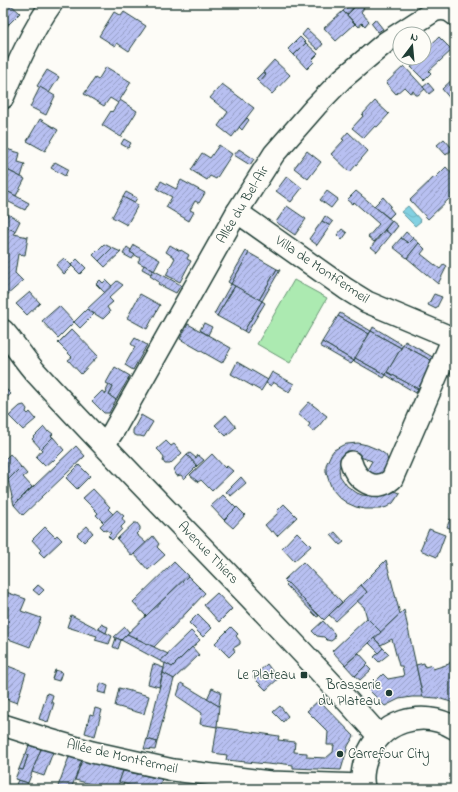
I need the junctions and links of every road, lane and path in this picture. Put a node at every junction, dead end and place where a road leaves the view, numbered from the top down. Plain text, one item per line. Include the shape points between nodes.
1 (52, 3) edge
2 (434, 7) edge
3 (455, 15) edge
4 (3, 98) edge
5 (237, 212) junction
6 (3, 331) edge
7 (454, 339) edge
8 (3, 346) edge
9 (35, 372) junction
10 (103, 444) junction
11 (351, 462) dead end
12 (3, 725) edge
13 (455, 728) edge
14 (379, 736) junction
15 (363, 787) edge

1 - 4 street via 17,65
2 - 3 street via 448,10
2 - 5 street, Allée du Bel-Air via 342,78 274,154
5 - 7 street, Villa de Montfermeil via 367,302
5 - 10 street, Allée du Bel-Air via 114,430
6 - 9 main road, Avenue Thiers
7 - 11 street via 392,479 381,485 371,484 358,476
8 - 9 main road, Avenue Thiers
9 - 10 main road, Avenue Thiers
10 - 14 main road, Avenue Thiers via 312,662
12 - 15 street, Allée de Montfermeil via 92,752 173,770 270,782
13 - 14 main road via 434,719 419,718 404,721
14 - 15 main road via 369,751 363,768

